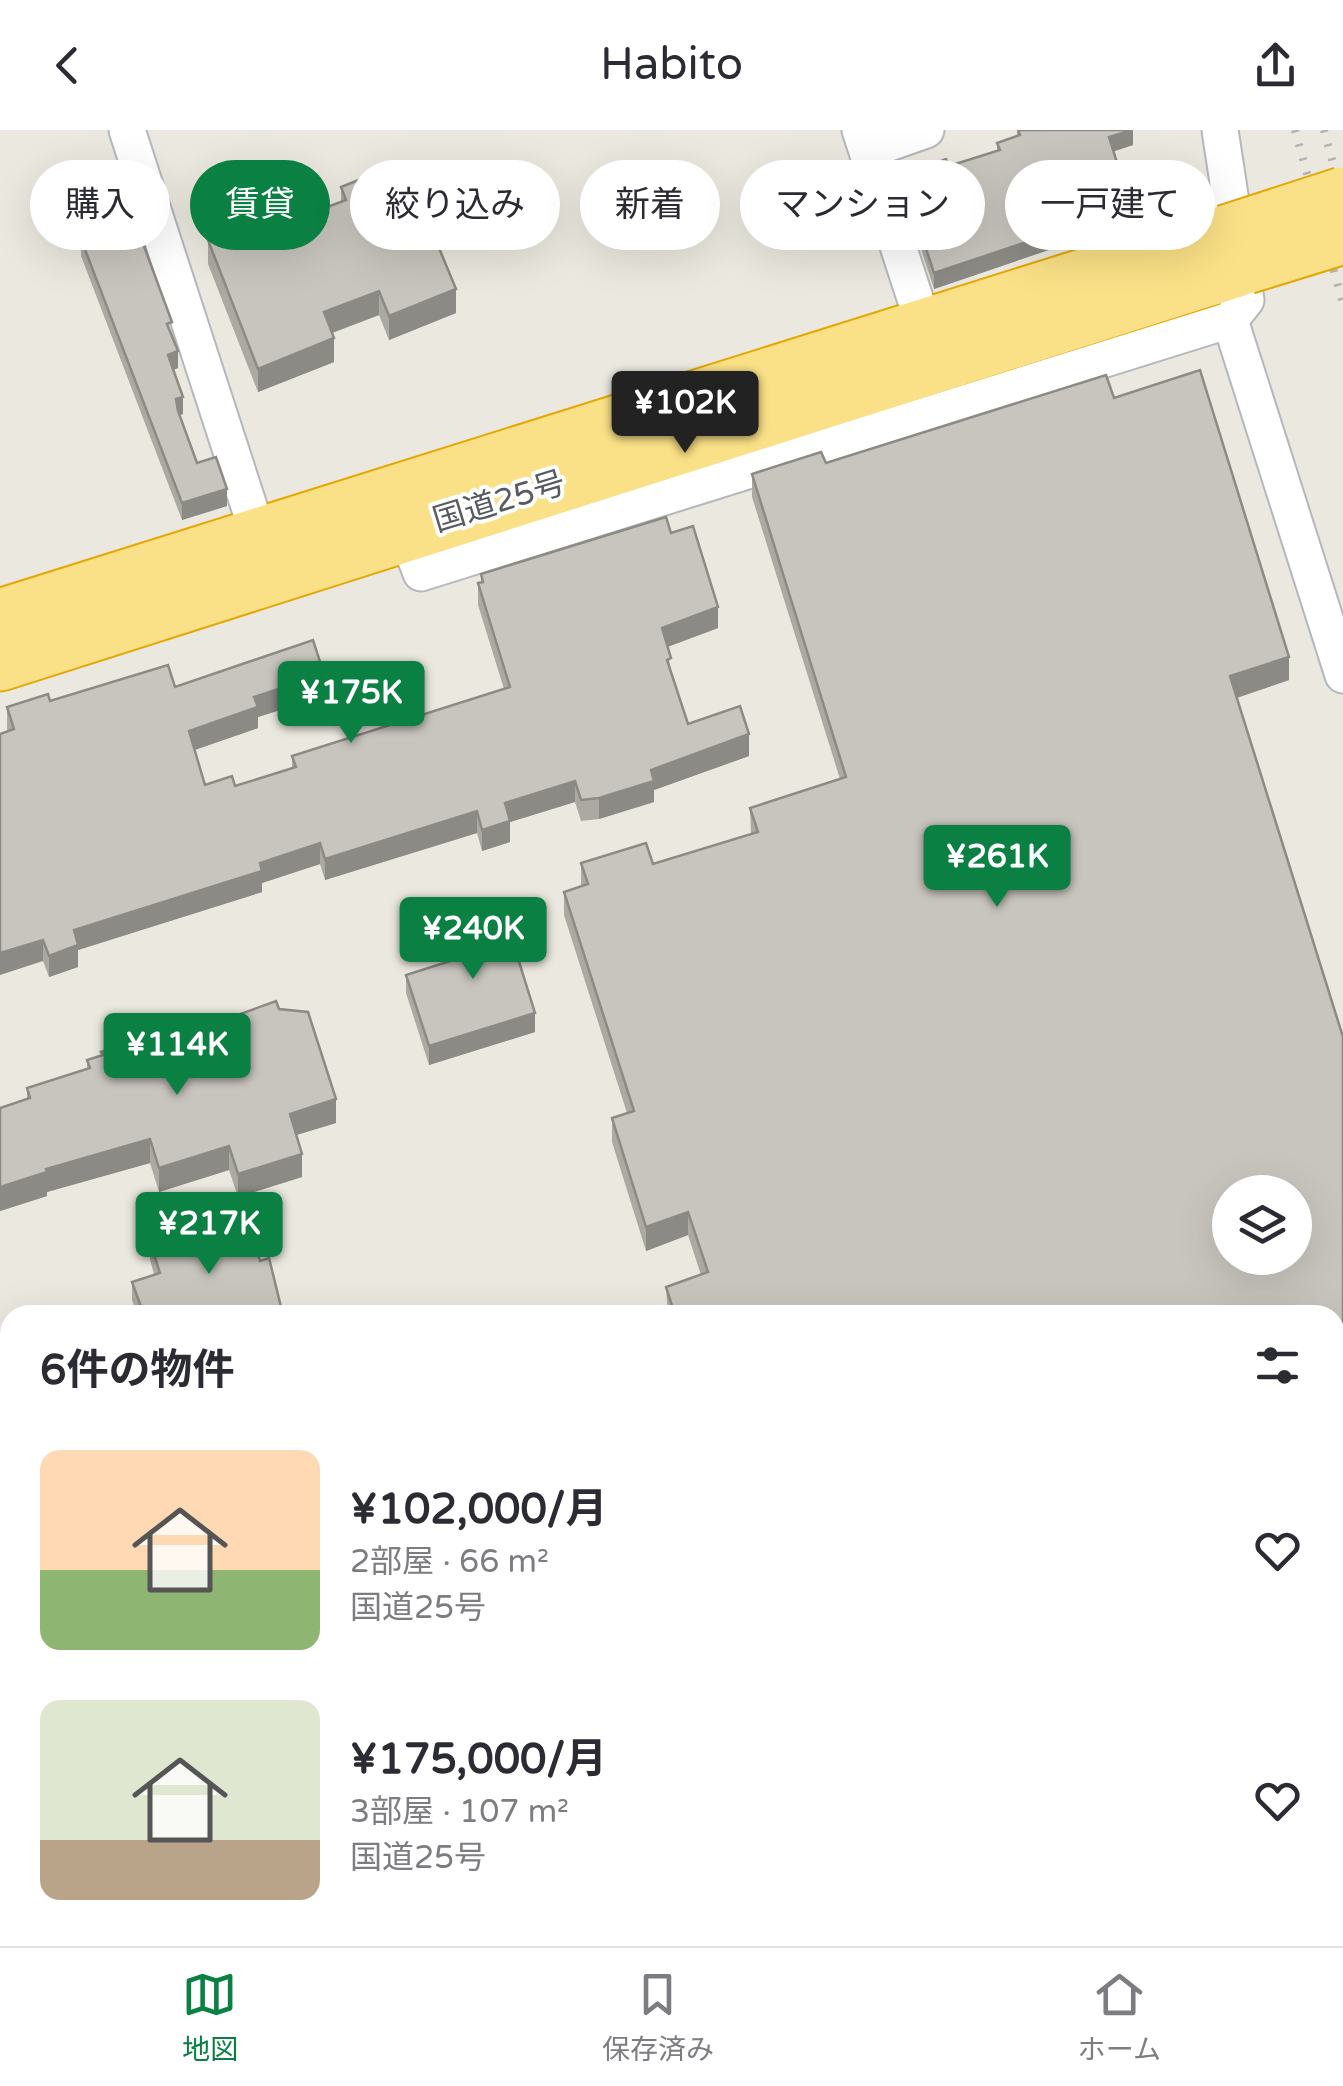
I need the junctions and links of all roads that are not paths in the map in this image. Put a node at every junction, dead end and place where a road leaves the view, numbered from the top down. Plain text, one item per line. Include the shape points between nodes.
1 (127, 130) edge
2 (926, 130) edge
3 (1220, 130) edge
4 (864, 140) edge
5 (1343, 195) edge
6 (1343, 236) edge
7 (1231, 274) junction
8 (915, 298) dead end
9 (258, 534) junction
10 (0, 617) edge
11 (0, 664) edge
12 (1343, 675) edge

1 - 9 street
2 - 4 street
3 - 7 street via 1246,300
4 - 8 street
5 - 7 highway, 国道25号, bridge
6 - 7 highway, 国道25号, bridge
7 - 9 highway, 国道25号
7 - 11 highway, 国道25号
7 - 12 street
9 - 10 highway, 国道25号

